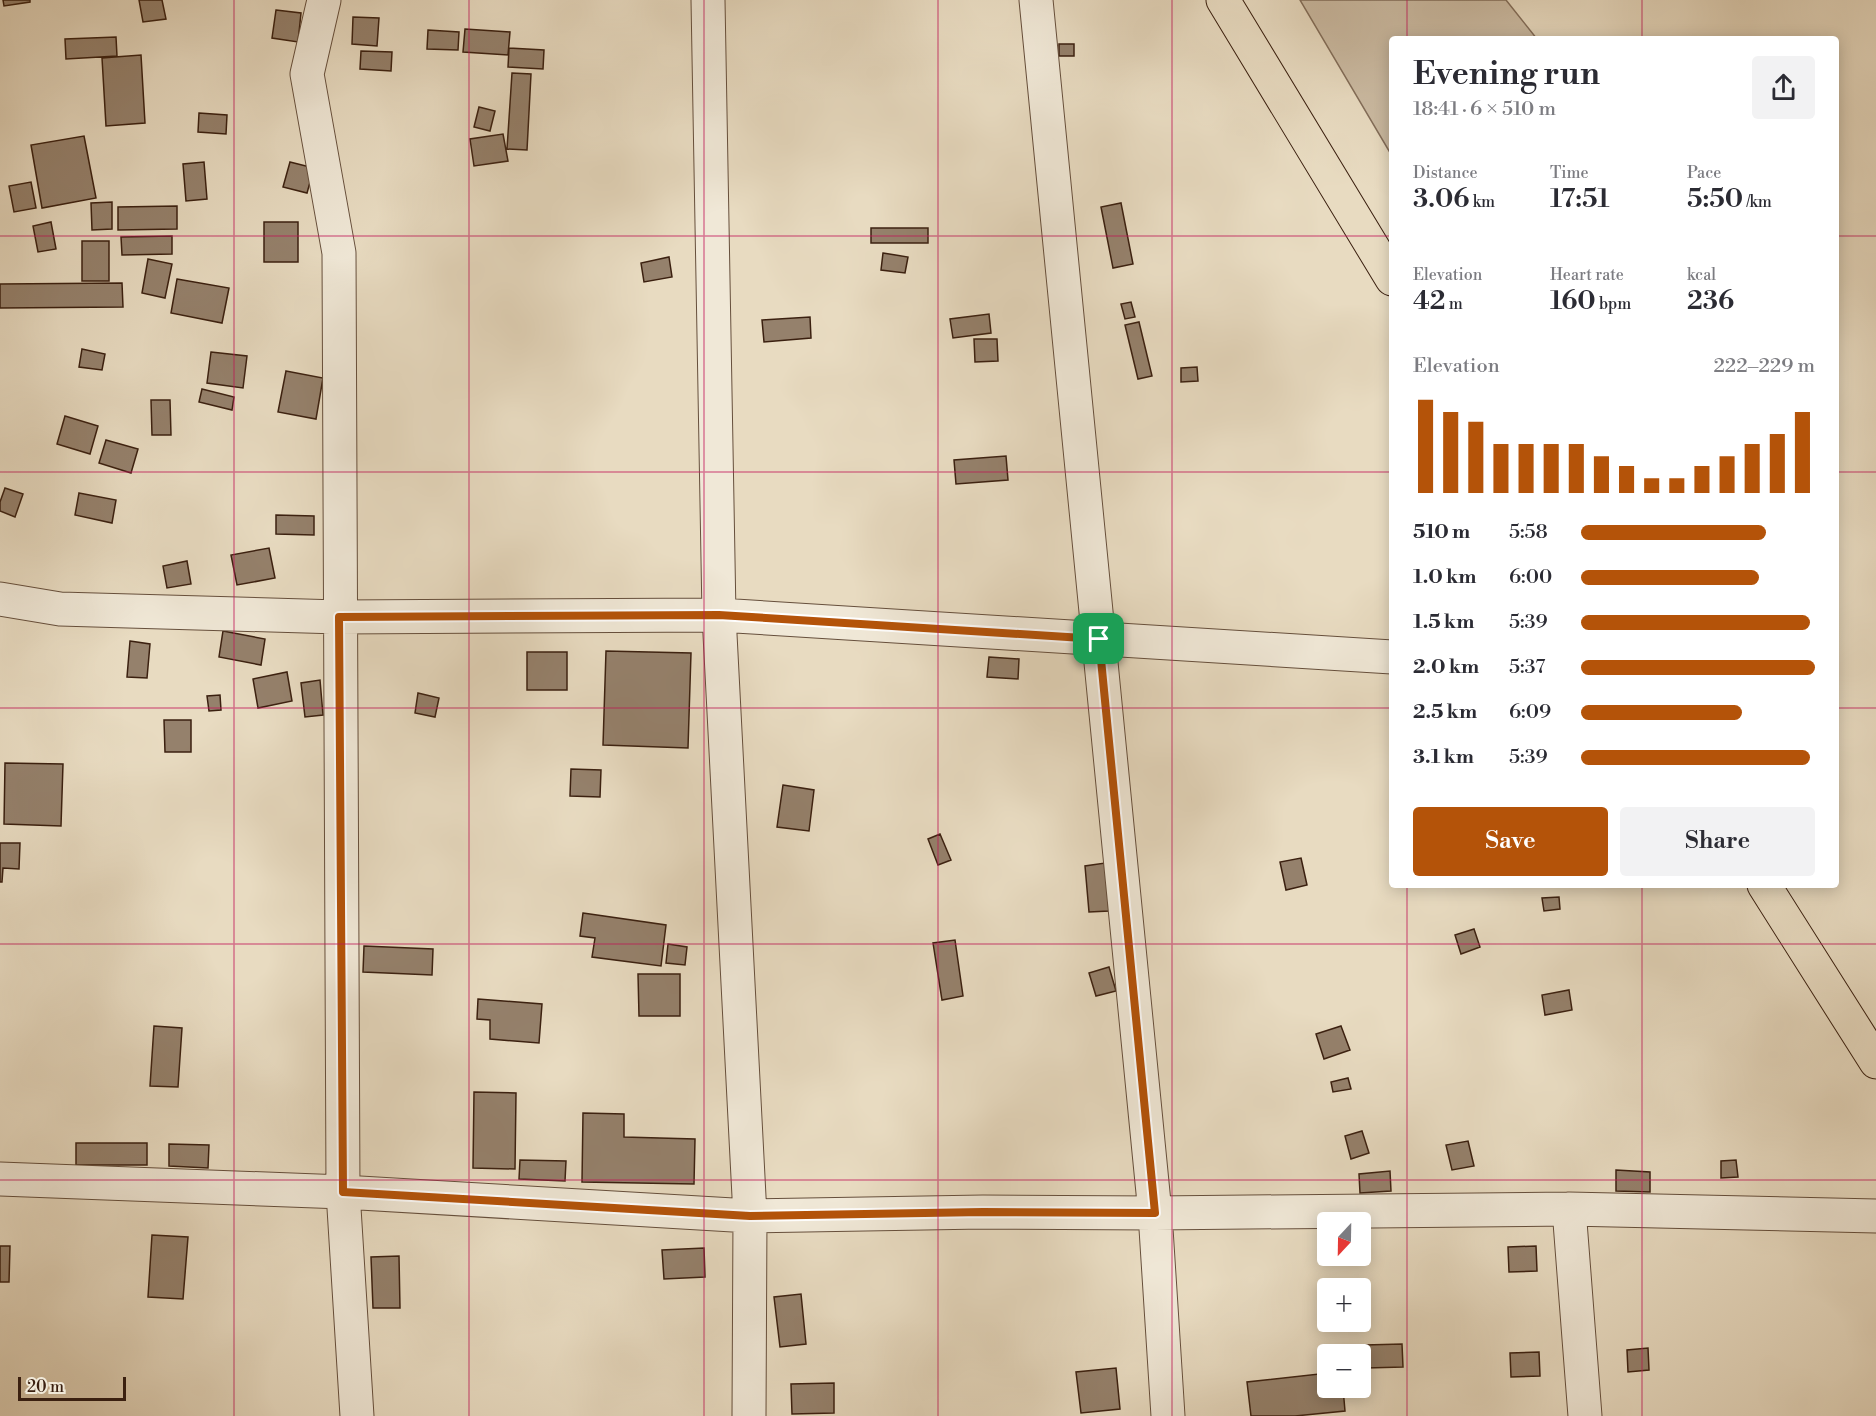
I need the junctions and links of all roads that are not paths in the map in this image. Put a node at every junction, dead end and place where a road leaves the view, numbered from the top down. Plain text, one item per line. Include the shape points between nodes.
1 (324, 0) edge
2 (708, 0) edge
3 (1036, 0) edge
4 (1223, 0) edge
5 (1389, 274) edge
6 (0, 599) edge
7 (719, 615) junction
8 (339, 617) junction
9 (1099, 639) junction
10 (1389, 657) edge
11 (1766, 888) edge
12 (1876, 1062) edge
13 (0, 1179) edge
14 (343, 1192) junction
15 (1569, 1209) junction
16 (1155, 1213) junction
17 (750, 1216) junction
18 (1876, 1216) edge
19 (357, 1416) edge
20 (748, 1416) edge
21 (1168, 1416) edge
22 (1585, 1416) edge

1 - 8 street via 307,74 339,253
2 - 7 street
3 - 9 street
4 - 5 main road
6 - 8 street via 60,609
7 - 8 street
7 - 9 street
7 - 17 street
8 - 14 street
9 - 10 street
9 - 16 street
11 - 12 main road
13 - 14 street
14 - 17 street
14 - 19 street
15 - 16 street
15 - 18 street
15 - 22 street
16 - 17 street
16 - 21 street
17 - 20 street

